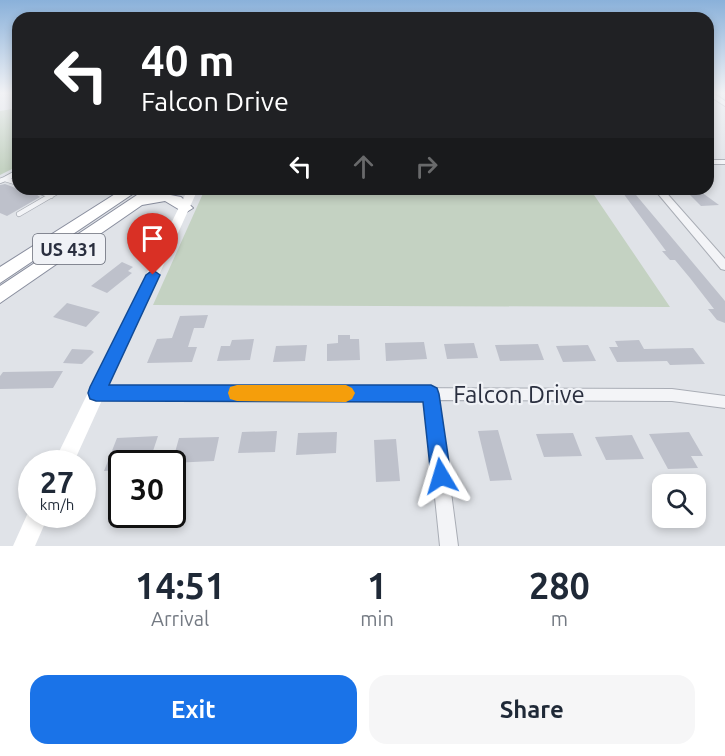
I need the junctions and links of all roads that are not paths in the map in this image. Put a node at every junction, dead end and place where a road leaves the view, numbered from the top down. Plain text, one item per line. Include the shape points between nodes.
1 (135, 195) edge
2 (190, 195) edge
3 (663, 195) edge
4 (51, 196) edge
5 (185, 208) junction
6 (19, 214) dead end
7 (725, 266) edge
8 (0, 276) edge
9 (0, 297) edge
10 (96, 393) junction
11 (431, 394) junction
12 (725, 402) edge
13 (70, 450) edge
14 (32, 528) edge
15 (24, 546) edge
16 (449, 546) edge

1 - 5 highway via 168,196
1 - 8 highway, US 431
1 - 9 highway, US 431
2 - 5 street
3 - 7 street
4 - 6 lane
5 - 10 street
10 - 11 street, Falcon Drive
10 - 13 street
11 - 12 street, Falcon Drive via 672,395
11 - 16 street
14 - 15 street

